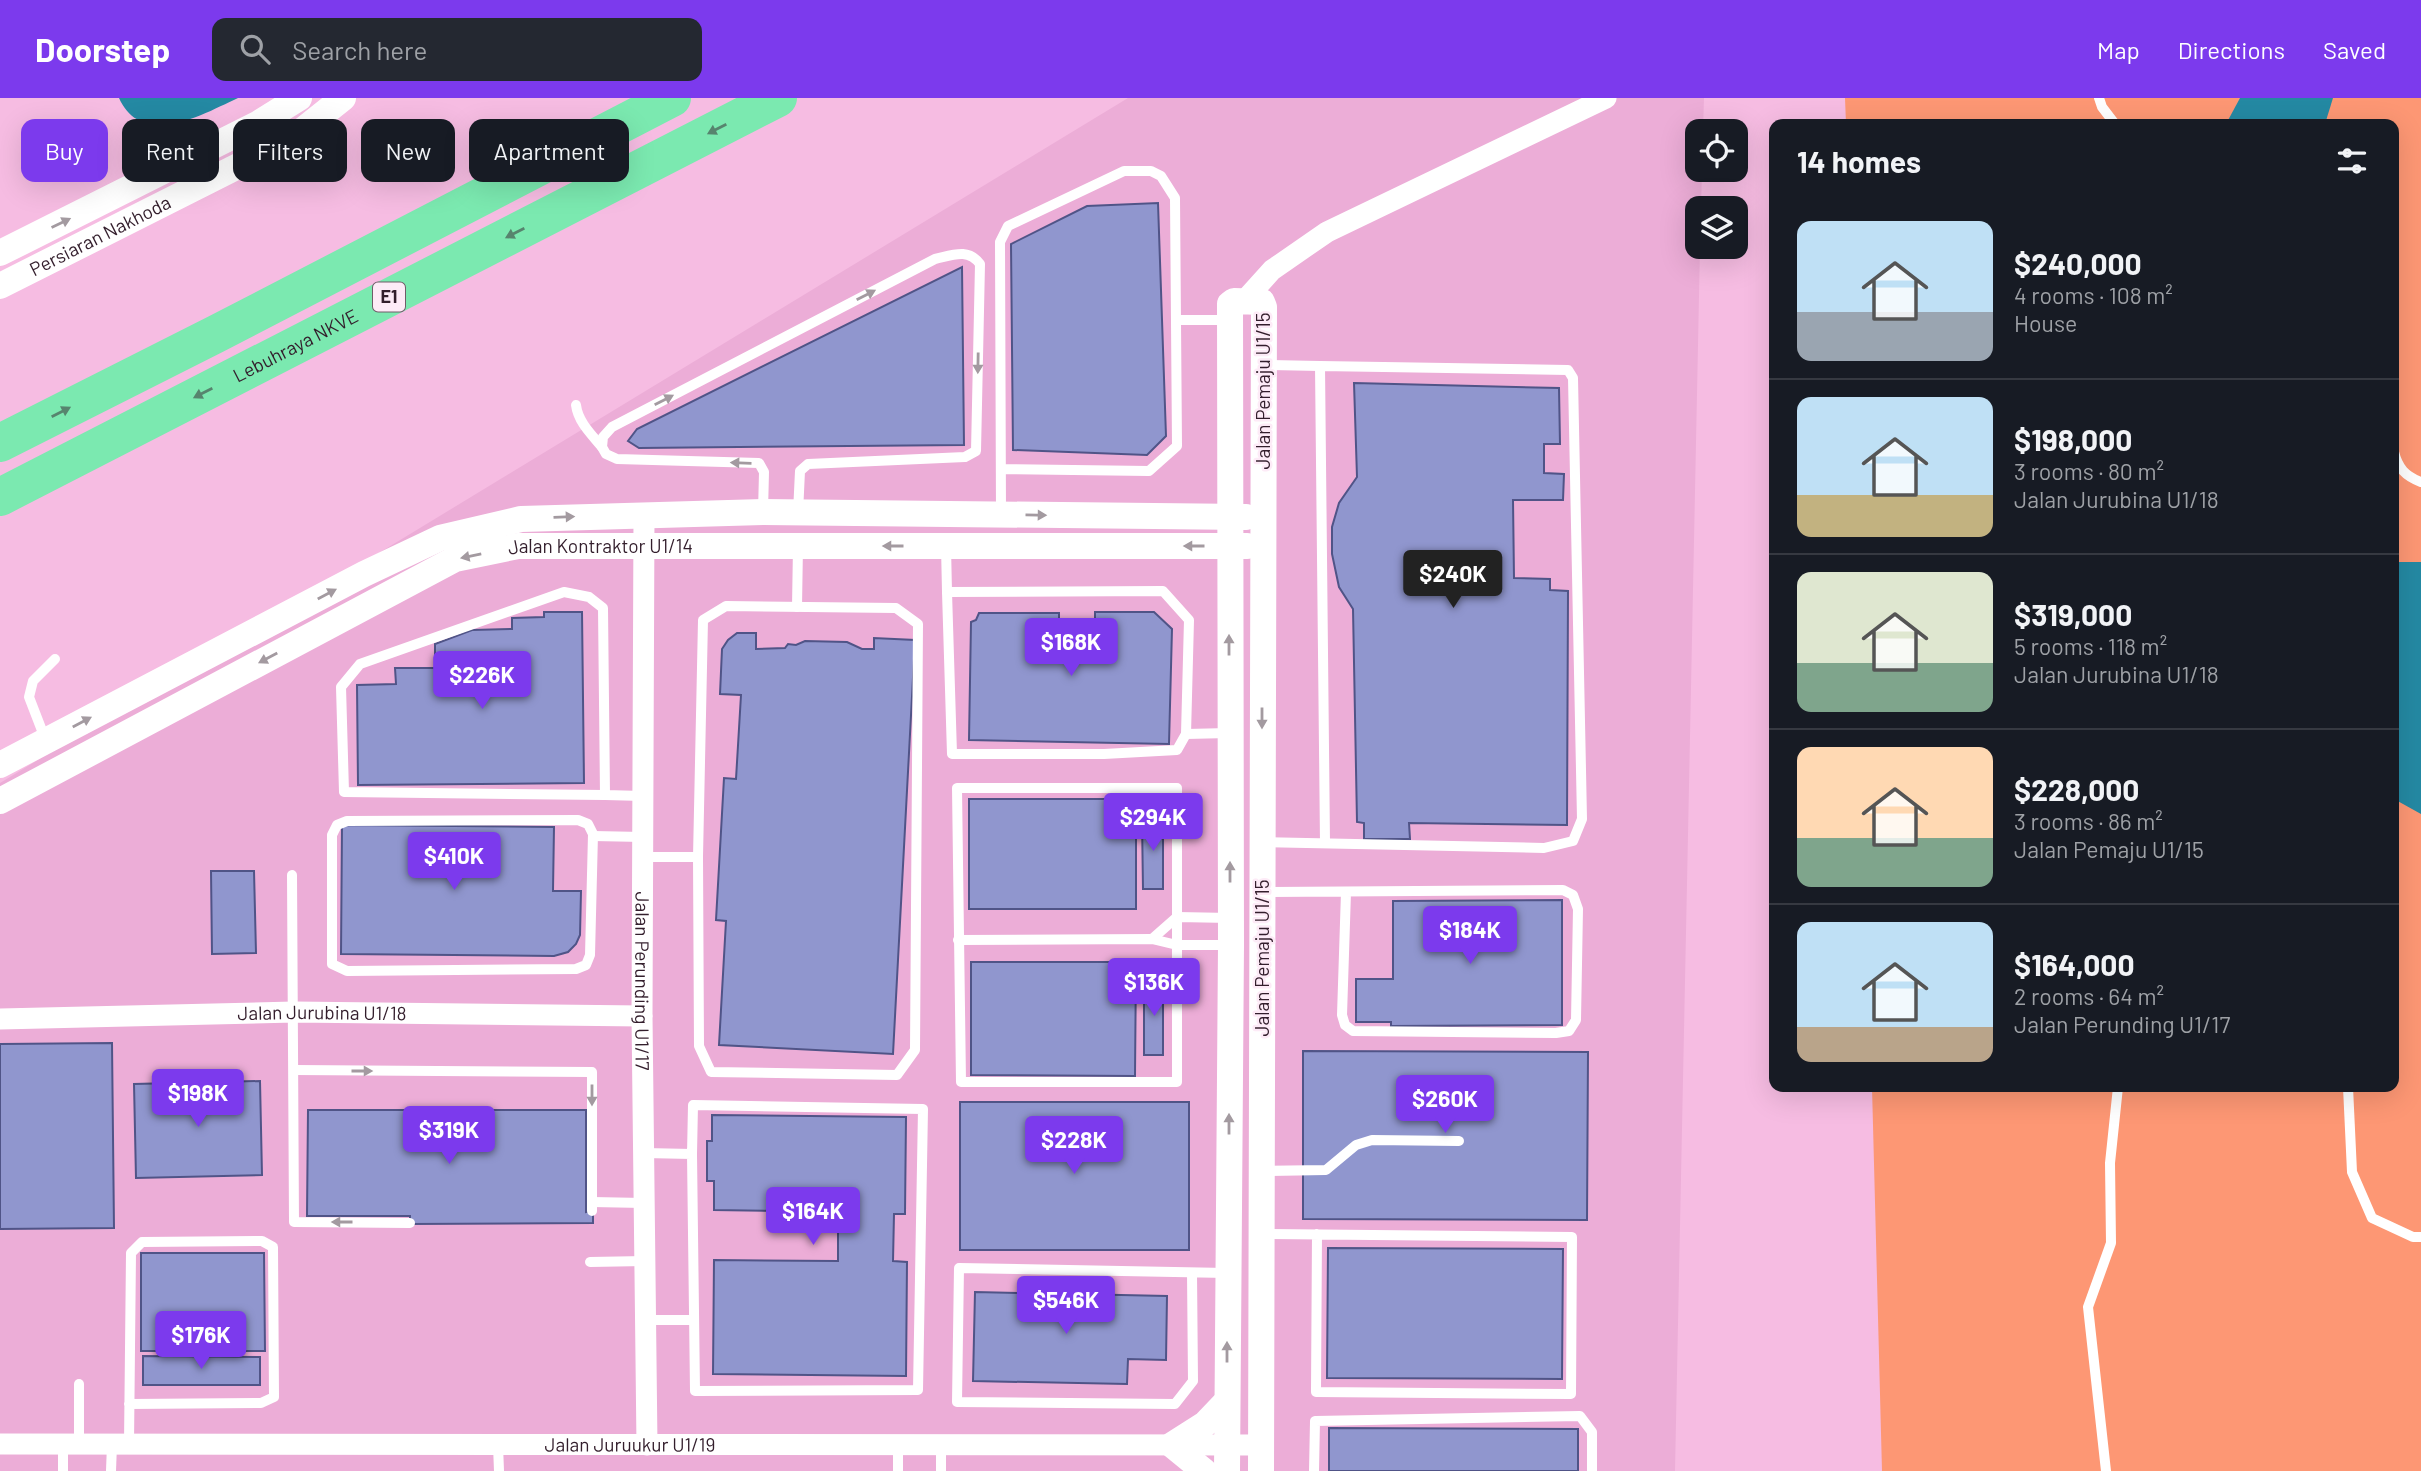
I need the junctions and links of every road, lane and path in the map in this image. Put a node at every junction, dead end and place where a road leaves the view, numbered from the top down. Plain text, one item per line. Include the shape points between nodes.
1 (299, 98) edge
2 (343, 98) edge
3 (624, 98) edge
4 (672, 98) edge
5 (778, 98) edge
6 (1606, 98) edge
7 (2099, 98) edge
8 (2111, 119) edge
9 (0, 253) edge
10 (0, 286) edge
11 (1237, 311) junction
12 (1177, 320) junction
13 (216, 334) junction
14 (1263, 365) junction
15 (1321, 366) junction
16 (576, 405) dead end
17 (0, 443) edge
18 (602, 447) junction
19 (2399, 466) edge
20 (1001, 470) junction
21 (2421, 482) edge
22 (0, 497) edge
23 (763, 512) junction
24 (798, 513) junction
25 (1001, 514) junction
26 (644, 515) junction
27 (1230, 517) junction
28 (1263, 517) junction
29 (644, 546) junction
30 (798, 546) junction
31 (946, 546) junction
32 (1230, 546) junction
33 (1263, 546) junction
34 (947, 592) junction
35 (797, 607) junction
36 (55, 659) dead end
37 (1229, 733) junction
38 (1186, 734) junction
39 (47, 740) junction
40 (0, 765) edge
41 (605, 795) junction
42 (643, 796) junction
43 (0, 801) edge
44 (593, 836) junction
45 (1262, 842) junction
46 (1325, 843) junction
47 (643, 847) junction
48 (698, 857) junction
49 (292, 875) dead end
50 (1262, 892) junction
51 (1346, 892) junction
52 (1177, 917) junction
53 (1231, 918) junction
54 (1152, 939) junction
55 (958, 940) junction
56 (1177, 945) junction
57 (1231, 945) junction
58 (294, 1012) junction
59 (642, 1016) junction
60 (0, 1019) edge
61 (294, 1070) junction
62 (2117, 1092) edge
63 (2348, 1092) edge
64 (1459, 1141) dead end
65 (644, 1153) junction
66 (692, 1154) junction
67 (1262, 1171) junction
68 (644, 1203) junction
69 (410, 1223) dead end
70 (1262, 1234) junction
71 (1317, 1234) junction
72 (2421, 1237) edge
73 (645, 1261) junction
74 (590, 1262) dead end
75 (1192, 1273) junction
76 (1228, 1273) junction
77 (646, 1320) junction
78 (694, 1320) junction
79 (79, 1384) dead end
80 (1227, 1401) junction
81 (129, 1404) junction
82 (0, 1444) edge
83 (71, 1444) junction
84 (120, 1444) junction
85 (498, 1445) junction
86 (647, 1445) junction
87 (1172, 1445) junction
88 (942, 1446) junction
89 (898, 1447) junction
90 (1227, 1458) edge
91 (1261, 1458) edge
92 (62, 1471) edge
93 (111, 1471) edge
94 (499, 1471) edge
95 (898, 1471) edge
96 (942, 1471) edge
97 (1204, 1471) edge
98 (1314, 1471) edge
99 (1592, 1471) edge
100 (2106, 1471) edge

9 -> 1 street, Persiaran Nakhoda via 259,123
2 - 10 street, Persiaran Nakhoda via 264,153
3 - 13 highway
4 - 13 highway, E1
5 -> 22 highway, Lebuhraya NKVE / E1
6 - 11 street via 1327,232 1272,270
7 - 8 lane
11 - 12 lane
11 - 14 street, Jalan Pemaju U1/15 via 1262,302
11 - 27 street, Jalan Pemaju U1/15
12 - 20 lane via 1177,446 1149,471
12 - 20 lane via 1175,198 1161,176 1151,171 1124,171 1008,226 1000,242
17 -> 13 highway, E1
14 - 15 lane
14 - 28 street, Jalan Pemaju U1/15
15 - 46 lane
15 - 46 lane via 1559,368 1573,377 1582,819 1573,841 1544,848
16 - 18 lane via 585,427
23 -> 18 lane via 764,472 759,463 617,459
18 -> 24 lane via 603,437 612,427 923,265 962,252 974,256 980,264 976,451 965,457 808,464 800,471
19 - 21 lane
20 - 25 lane
23 - 24 street, Jalan Kontraktor U1/14
23 - 26 street, Jalan Kontraktor U1/14
24 - 25 street, Jalan Kontraktor U1/14
25 -> 27 street, Jalan Kontraktor U1/14
26 - 29 street, Jalan Perunding U1/17
39 -> 26 street, Jalan Kontraktor U1/14 via 440,538 522,519
27 - 28 street, Jalan Kontraktor U1/14
27 - 32 street, Jalan Pemaju U1/15
28 - 33 street, Jalan Pemaju U1/15
29 - 30 street, Jalan Kontraktor U1/14
29 - 42 street, Jalan Perunding U1/17
29 -> 43 street, Jalan Kontraktor U1/14 via 518,546 455,559
31 -> 30 street, Jalan Kontraktor U1/14
30 - 35 lane
32 -> 31 street, Jalan Kontraktor U1/14
31 - 34 lane
32 - 33 street, Jalan Kontraktor U1/14
37 -> 32 street, Jalan Pemaju U1/15
33 -> 45 street, Jalan Pemaju U1/15
34 - 38 lane via 1163,592 1189,620
34 - 38 lane via 952,754 1177,750
35 - 48 lane via 726,606 703,620
35 - 48 lane via 896,608 918,624 915,1051 897,1075 711,1072 699,1046
36 - 39 lane via 33,681 29,697
37 - 38 lane
53 -> 37 street, Jalan Pemaju U1/15
39 - 40 street, Jalan Kontraktor U1/14
41 - 41 lane via 603,608 589,597 564,592 360,664 341,687 344,792
41 - 42 lane
42 - 47 street, Jalan Perunding U1/17
44 - 44 lane via 589,824 578,820 347,821 337,825 332,835 332,964 346,971 576,969 586,965
44 - 47 lane
45 - 46 lane
45 - 50 street, Jalan Pemaju U1/15
47 - 48 lane
47 - 59 street, Jalan Perunding U1/17
49 - 58 lane
50 - 51 lane
50 - 67 street, Jalan Pemaju U1/15
51 - 51 lane via 1563,890 1573,895 1578,909 1576,1020 1569,1031 1556,1033 1353,1031 1342,1015
52 - 53 lane
52 - 54 lane
52 - 55 lane via 1177,788 957,788
52 - 56 lane
53 - 57 street, Jalan Pemaju U1/15
54 - 55 lane
54 - 56 lane
55 - 56 lane via 961,1082 1177,1082
56 - 57 lane
76 -> 57 street, Jalan Pemaju U1/15
58 - 59 street, Jalan Jurubina U1/18
58 - 60 street, Jalan Jurubina U1/18
58 - 61 lane
59 - 65 street, Jalan Perunding U1/17
61 -> 68 lane via 592,1072 592,1207
69 -> 61 lane via 294,1222
62 - 100 lane via 2110,1163 2110,1243 2088,1307
63 - 72 lane via 2353,1172 2372,1218
64 - 67 lane via 1372,1140 1356,1145 1326,1170
65 - 66 lane
65 - 68 street, Jalan Perunding U1/17
66 - 78 lane
66 - 78 lane via 693,1105 923,1109 918,1390 695,1391
67 - 70 street, Jalan Pemaju U1/15
68 - 73 street, Jalan Perunding U1/17
70 - 71 lane
70 - 91 street, Jalan Pemaju U1/15
71 - 71 lane via 1572,1237 1571,1394 1316,1392
73 - 74 lane
73 - 77 street, Jalan Perunding U1/17
75 - 75 lane via 1193,1381 1175,1404 957,1402 960,1268
75 - 76 lane
80 -> 76 street, Jalan Pemaju U1/15
77 - 78 lane
77 - 86 street, Jalan Perunding U1/17
79 - 83 lane
80 - 87 street via 1205,1424
80 - 90 street, Jalan Pemaju U1/15
81 - 81 lane via 131,1252 142,1242 262,1241 273,1247 274,1396 261,1403
81 - 84 lane
82 - 83 street, Jalan Juruukur U1/19
83 - 84 street, Jalan Juruukur U1/19
83 - 92 lane
84 - 85 street, Jalan Juruukur U1/19
84 - 93 lane
85 - 86 street, Jalan Juruukur U1/19
85 - 94 lane
86 - 89 street, Jalan Juruukur U1/19
87 - 88 street, Jalan Juruukur U1/19
87 - 90 street, Jalan Juruukur U1/19
87 - 97 street
88 - 89 street, Jalan Juruukur U1/19
88 - 96 lane
89 - 95 lane
90 - 91 street, Jalan Juruukur U1/19
98 - 99 lane via 1315,1421 1580,1416 1592,1432

